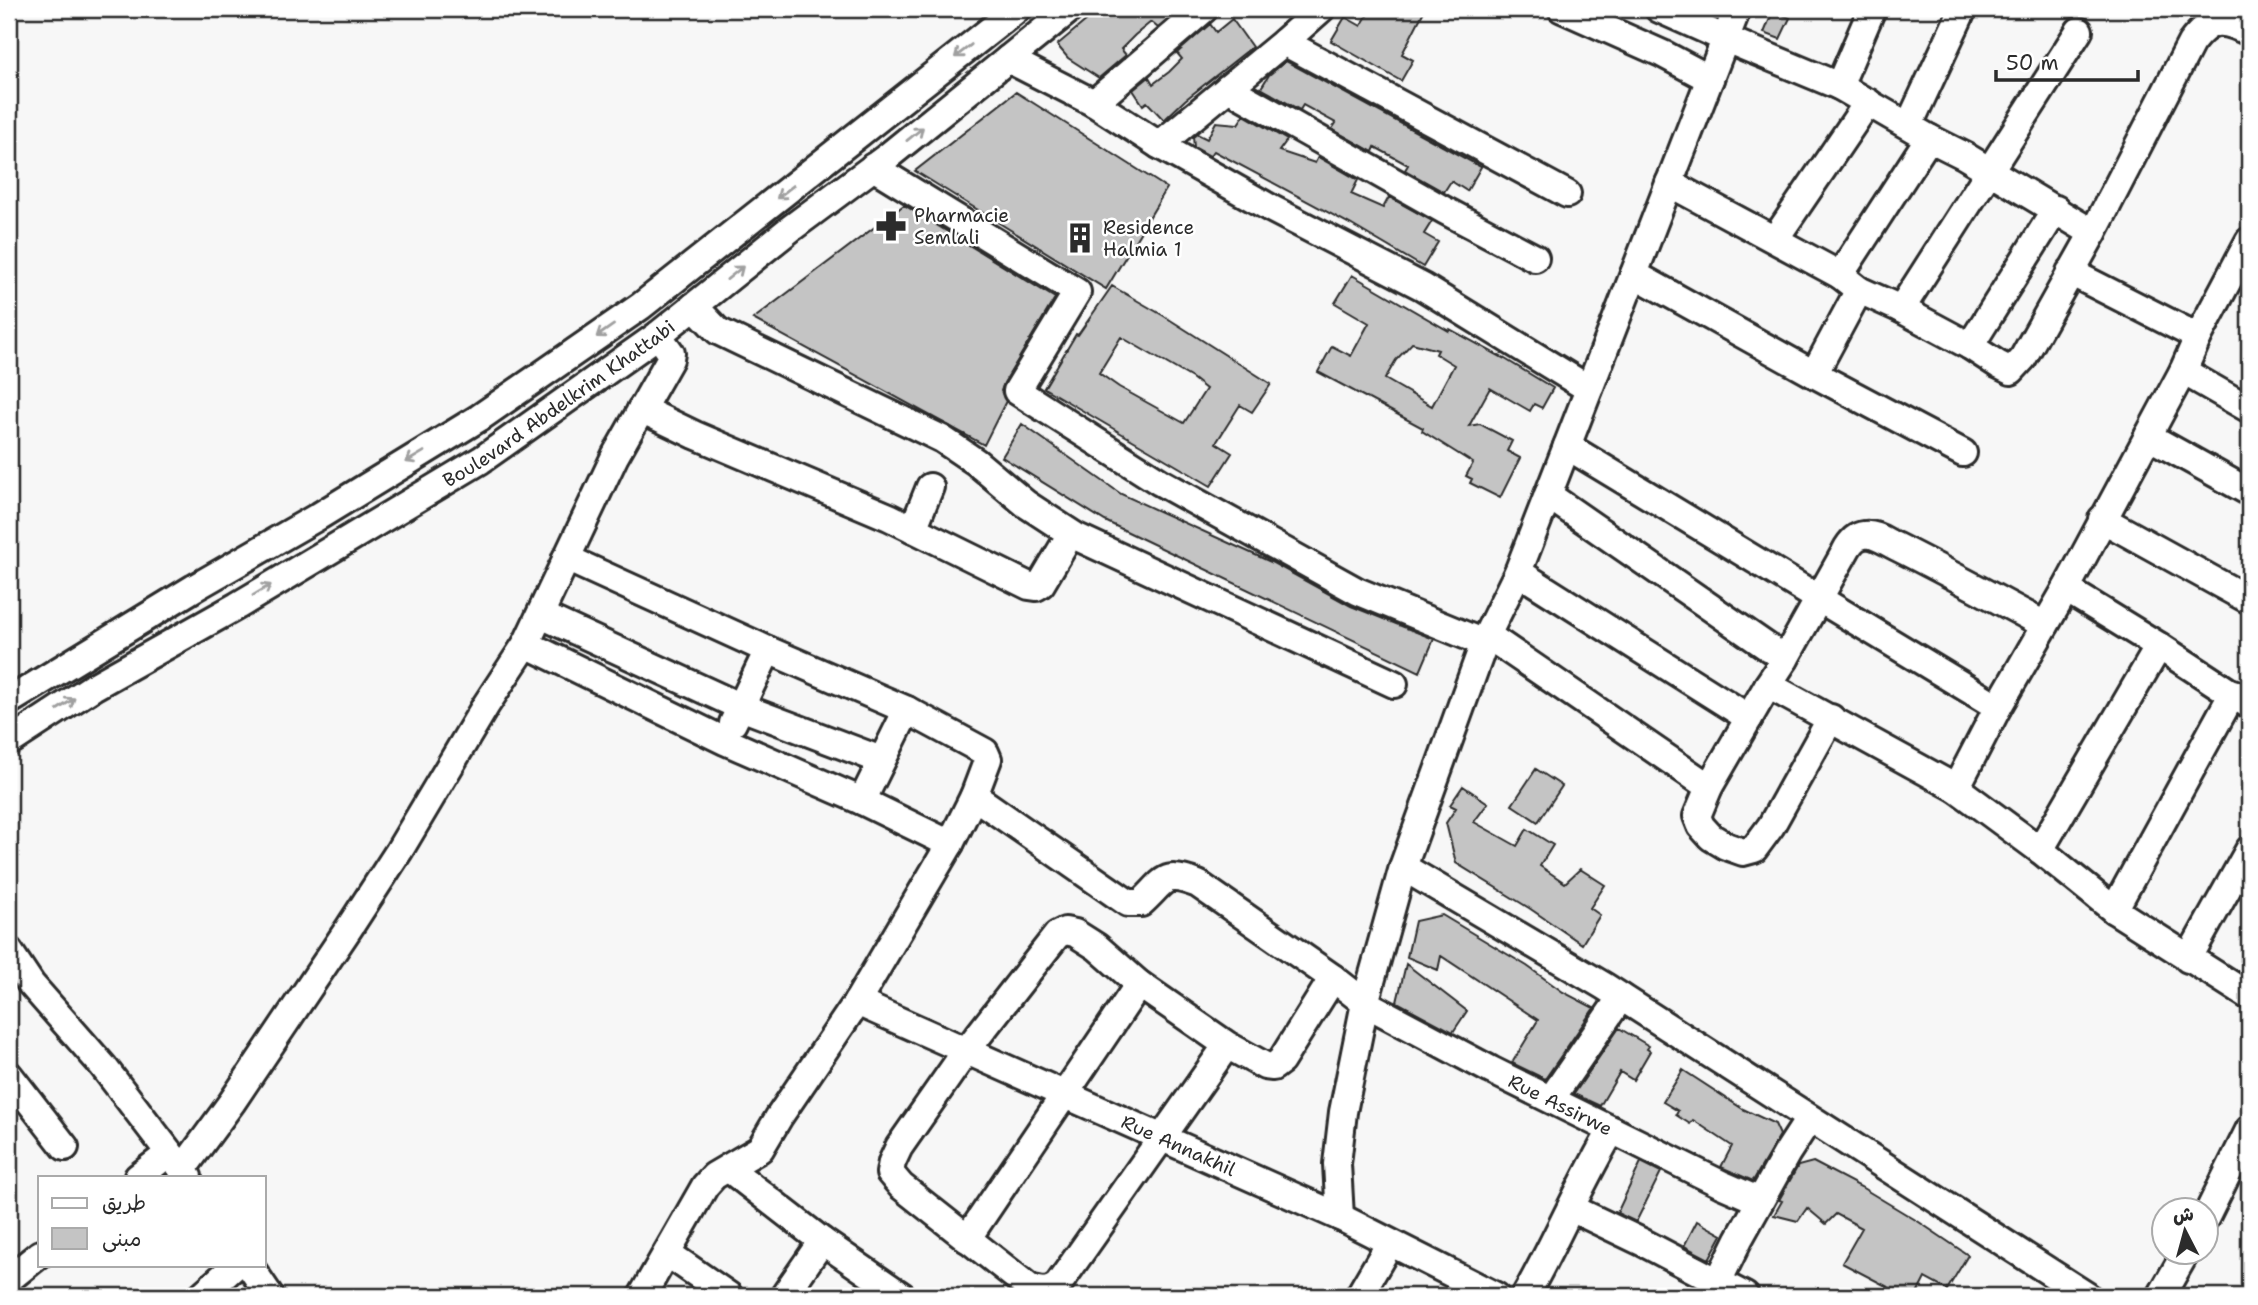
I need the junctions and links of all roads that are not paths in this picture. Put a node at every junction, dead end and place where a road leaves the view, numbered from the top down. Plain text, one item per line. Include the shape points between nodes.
1 (1017, 9) edge
2 (1070, 9) edge
3 (1204, 9) edge
4 (1321, 9) edge
5 (1562, 9) edge
6 (1659, 9) edge
7 (1737, 9) edge
8 (1872, 9) edge
9 (1963, 9) edge
10 (2079, 31) dead end
11 (2249, 32) edge
12 (1726, 40) junction
13 (1284, 42) junction
14 (1008, 59) junction
15 (1710, 79) junction
16 (1839, 86) junction
17 (1228, 88) junction
18 (1868, 102) junction
19 (1094, 103) junction
20 (1919, 132) junction
21 (1160, 145) junction
22 (873, 167) junction
23 (1990, 172) junction
24 (1670, 183) junction
25 (1567, 194) dead end
26 (2056, 209) junction
27 (2093, 233) junction
28 (1775, 239) junction
29 (2249, 241) edge
30 (1535, 258) dead end
31 (2070, 272) junction
32 (1634, 274) junction
33 (1850, 283) junction
34 (694, 306) junction
35 (1901, 309) junction
36 (658, 335) junction
37 (2198, 337) junction
38 (1970, 346) junction
39 (2183, 371) junction
40 (1814, 374) junction
41 (1589, 389) junction
42 (641, 409) junction
43 (2249, 409) edge
44 (2148, 436) junction
45 (1567, 446) junction
46 (1963, 453) dead end
47 (930, 487) dead end
48 (2249, 492) edge
49 (1548, 495) junction
50 (2102, 519) junction
51 (913, 529) junction
52 (1063, 547) dead end
53 (566, 558) junction
54 (1518, 572) junction
55 (2066, 589) junction
56 (1819, 597) junction
57 (2249, 600) edge
58 (541, 615) junction
59 (2045, 625) junction
60 (1486, 639) junction
61 (526, 644) junction
62 (102, 645) junction
63 (2159, 646) junction
64 (768, 650) junction
65 (1785, 659) junction
66 (118, 672) junction
67 (1394, 684) dead end
68 (1768, 685) junction
69 (2241, 699) edge
70 (9, 701) edge
71 (741, 707) junction
72 (1998, 707) junction
73 (907, 710) junction
74 (1749, 718) junction
75 (1831, 718) junction
76 (724, 741) junction
77 (9, 742) edge
78 (881, 760) junction
79 (1709, 787) junction
80 (1956, 788) junction
81 (974, 796) junction
82 (862, 801) junction
83 (950, 844) junction
84 (2040, 850) junction
85 (2249, 850) edge
86 (1403, 867) junction
87 (2114, 910) junction
88 (9, 951) edge
89 (2189, 959) junction
90 (1333, 978) junction
91 (1139, 984) junction
92 (2249, 996) edge
93 (1621, 997) junction
94 (856, 1002) junction
95 (1366, 1003) junction
96 (1227, 1045) junction
97 (966, 1051) junction
98 (9, 1075) edge
99 (1063, 1094) junction
100 (1551, 1099) junction
101 (1809, 1119) junction
102 (1612, 1130) junction
103 (2249, 1130) edge
104 (1161, 1138) junction
105 (65, 1147) dead end
106 (179, 1167) edge
107 (729, 1168) junction
108 (142, 1176) edge
109 (2216, 1196) edge
110 (1760, 1201) junction
111 (1571, 1208) junction
112 (1340, 1217) junction
113 (967, 1240) junction
114 (822, 1241) junction
115 (1390, 1243) junction
116 (667, 1253) junction
117 (38, 1256) edge
118 (235, 1266) edge
119 (250, 1266) edge
120 (2178, 1266) edge
121 (9, 1279) edge
122 (9, 1287) edge
123 (1715, 1289) edge
124 (886, 1292) edge
125 (13, 1296) edge
126 (201, 1296) edge
127 (270, 1296) edge
128 (642, 1296) edge
129 (729, 1296) edge
130 (785, 1296) edge
131 (1359, 1296) edge
132 (1496, 1296) edge
133 (1525, 1296) edge
134 (1745, 1296) edge
135 (2087, 1296) edge
136 (2161, 1296) edge

1 -> 62 street, Boulevard Abdelkrim Khattabi via 619,321 479,418
2 - 14 street, Boulevard Abdelkrim Khattabi
3 - 19 street
4 - 13 street
5 - 15 street
6 - 12 street
7 - 12 street
8 - 16 street
9 - 20 street
10 - 23 street
11 - 27 street via 2221,22 2201,30
12 - 15 street
12 - 16 street
13 - 17 street
13 - 25 street
14 - 19 street
22 -> 14 street, Boulevard Abdelkrim Khattabi
15 - 24 street
16 - 18 street
17 - 21 street
17 - 30 street
18 - 20 street
18 - 28 street
19 - 21 street
20 - 23 street
20 - 33 street
21 - 41 street via 1423,287
34 -> 22 street, Boulevard Abdelkrim Khattabi
22 - 60 street via 1077,292 1017,391 1160,482 1357,591
23 - 26 street
23 - 35 street
24 - 28 street
24 - 32 street
26 - 27 street
26 - 38 street
27 - 31 street
28 - 33 street
29 - 37 street
31 - 37 street
31 - 38 street via 2023,358 2011,371
32 - 40 street
32 - 41 street
33 - 35 street
33 - 40 street
34 - 36 street, Boulevard Abdelkrim Khattabi
34 - 67 street via 718,331 942,439 1075,536
35 - 38 street
36 - 42 street via 671,353 670,359
66 -> 36 street, Boulevard Abdelkrim Khattabi via 481,460
37 - 39 street
39 - 43 street
39 - 44 street
40 - 46 street
41 - 45 street
42 - 51 street
42 - 53 street
44 - 48 street
44 - 50 street
45 - 49 street
45 - 56 street
47 - 51 street
49 - 54 street
49 - 65 street
50 - 55 street
50 - 57 street
51 - 52 street via 1036,587
53 - 58 street
53 - 64 street
54 - 60 street
54 - 74 street
55 - 59 street
55 - 63 street
56 - 59 street via 1850,543 1867,534 1922,558
56 - 65 street
56 - 72 street
58 - 61 street
58 - 71 street
59 - 72 street
60 - 79 street
60 - 86 street
61 - 76 street
61 - 106 street via 287,1023 233,1102
62 - 66 street
62 - 70 street, Boulevard Abdelkrim Khattabi
63 - 69 street
63 - 84 street
64 - 71 street
64 - 73 street
65 - 68 street
77 -> 66 street, Boulevard Abdelkrim Khattabi
68 - 74 street
68 - 75 street
69 - 87 street
71 - 76 street
71 - 78 street
72 - 80 street
73 - 78 street
73 - 81 street via 987,754
74 - 79 street
75 - 79 street via 1771,826 1749,852 1726,846 1700,826 1697,816
75 - 80 street
76 - 82 street
78 - 82 street
80 - 84 street
81 - 83 street
81 - 90 street, Rue Assirwe via 1128,903 1141,903 1155,887 1181,877 1198,884
82 - 83 street
83 - 94 street
84 - 87 street
85 - 89 street
86 - 93 street
86 - 95 street
87 - 89 street
88 - 106 street
89 - 92 street
90 - 95 street, Rue Assirwe
90 - 96 street via 1275,1065 1265,1066
91 - 96 street
91 - 97 street via 1097,947 1075,933 1060,933
91 - 99 street
93 - 100 street
93 - 101 street
94 - 97 street, Rue Annakhil
94 - 107 street via 760,1149
95 - 100 street, Rue Assirwe
95 - 112 street via 1339,1140
96 - 104 street
97 - 99 street, Rue Annakhil
97 - 113 street via 899,1147 890,1169 901,1186
98 - 105 street
99 - 104 street, Rue Annakhil
99 - 113 street
100 - 102 street, Rue Assirwe
101 - 110 street
101 - 135 street
102 - 110 street, Rue Assirwe
102 - 111 street
103 - 109 street
104 - 112 street, Rue Annakhil
104 - 113 street via 1051,1290 1030,1288
106 - 108 street
107 - 114 street
107 - 116 street via 705,1186
110 - 123 street
111 - 123 street
111 - 133 street
112 - 115 street, Rue Annakhil
114 - 124 street
114 - 130 street
115 - 131 street
115 - 132 street, Rue Annakhil
116 - 128 street
116 - 129 street
117 - 121 street
118 - 126 street
119 - 127 street
120 - 136 street
122 - 125 street
123 - 134 street

